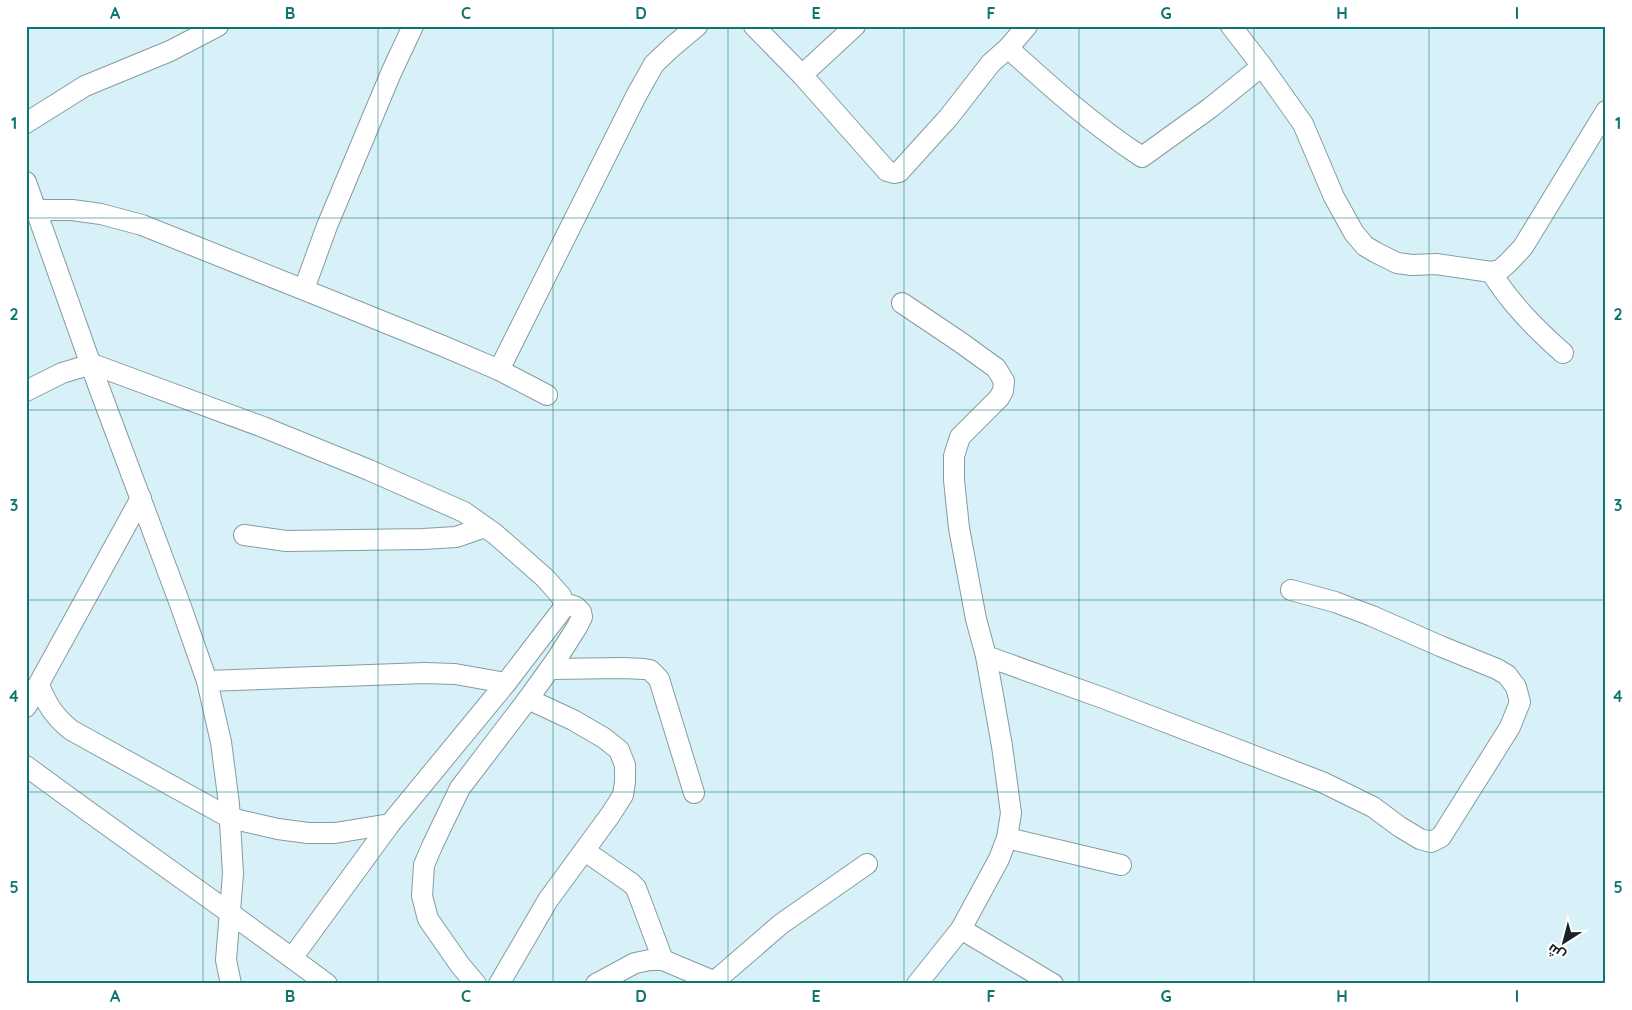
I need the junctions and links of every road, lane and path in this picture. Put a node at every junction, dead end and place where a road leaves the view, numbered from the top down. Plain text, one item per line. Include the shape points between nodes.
1 (218, 26) edge
2 (413, 26) edge
3 (697, 26) edge
4 (754, 26) edge
5 (855, 26) edge
6 (1026, 26) edge
7 (1232, 26) edge
8 (1008, 48) junction
9 (1262, 66) junction
10 (802, 75) junction
11 (1606, 111) edge
12 (26, 122) edge
13 (26, 182) edge
14 (35, 210) junction
15 (1491, 272) junction
16 (304, 289) junction
17 (902, 303) dead end
18 (1563, 353) dead end
19 (92, 364) junction
20 (499, 370) junction
21 (26, 391) edge
22 (547, 395) dead end
23 (141, 498) junction
24 (485, 527) junction
25 (244, 535) dead end
26 (1292, 590) dead end
27 (565, 606) junction
28 (986, 656) junction
29 (550, 669) junction
30 (207, 681) junction
31 (506, 683) junction
32 (39, 685) junction
33 (528, 699) junction
34 (26, 708) edge
35 (26, 766) edge
36 (694, 793) dead end
37 (230, 818) junction
38 (390, 824) junction
39 (1007, 838) junction
40 (585, 851) junction
41 (867, 864) dead end
42 (1121, 865) dead end
43 (230, 912) junction
44 (961, 929) junction
45 (292, 958) junction
46 (663, 960) junction
47 (717, 982) edge
48 (231, 984) edge
49 (327, 984) edge
50 (476, 984) edge
51 (499, 984) edge
52 (596, 984) edge
53 (917, 984) edge
54 (1054, 984) edge

1 - 12 street via 170,51 85,86
2 - 16 street via 327,226
3 - 20 street via 654,64 640,88
4 - 10 street
5 - 10 street
6 - 8 street
7 - 9 street
8 - 9 street via 1067,102 1114,139 1142,156
8 - 10 street via 991,63 913,157 894,173 887,171
9 - 15 street via 1303,124 1334,198 1365,246 1397,262
11 - 15 street via 1523,247 1500,270
13 - 14 street
14 - 16 street via 101,214 142,226
14 - 19 street
15 - 18 street via 1504,294
16 - 20 street
17 - 28 street via 996,368 1004,381 999,398 960,437 954,456 959,528
19 - 21 street via 62,373
19 - 23 street
19 - 24 street via 369,470 464,512
20 - 22 street
23 - 30 street
23 - 32 street
24 - 25 street via 456,537 423,539 286,540
24 - 27 street via 545,578 561,596
26 - 28 street via 1372,616 1497,669 1507,675 1516,687 1520,702 1510,728 1441,837 1431,842 1420,840 1374,807 1322,782
27 - 29 street via 576,607 582,617
27 - 31 street
28 - 39 street via 1011,813
29 - 33 street
29 - 36 street via 650,670 659,679
30 - 31 street via 435,673
30 - 37 street via 221,742
31 - 38 street
32 - 34 street
32 - 37 street via 50,709 71,730
33 - 40 street via 604,738 619,750 625,765 623,795
33 - 50 street via 460,788 424,865 422,896 428,920
35 - 43 street
37 - 38 street via 308,833 335,833
37 - 43 street via 233,874
38 - 45 street
39 - 42 street
39 - 44 street
40 - 46 street via 636,888
40 - 51 street via 548,900
41 - 47 street via 782,924
43 - 45 street
43 - 48 street via 226,960
44 - 53 street
44 - 54 street
45 - 49 street
46 - 47 street
46 - 52 street via 635,963

